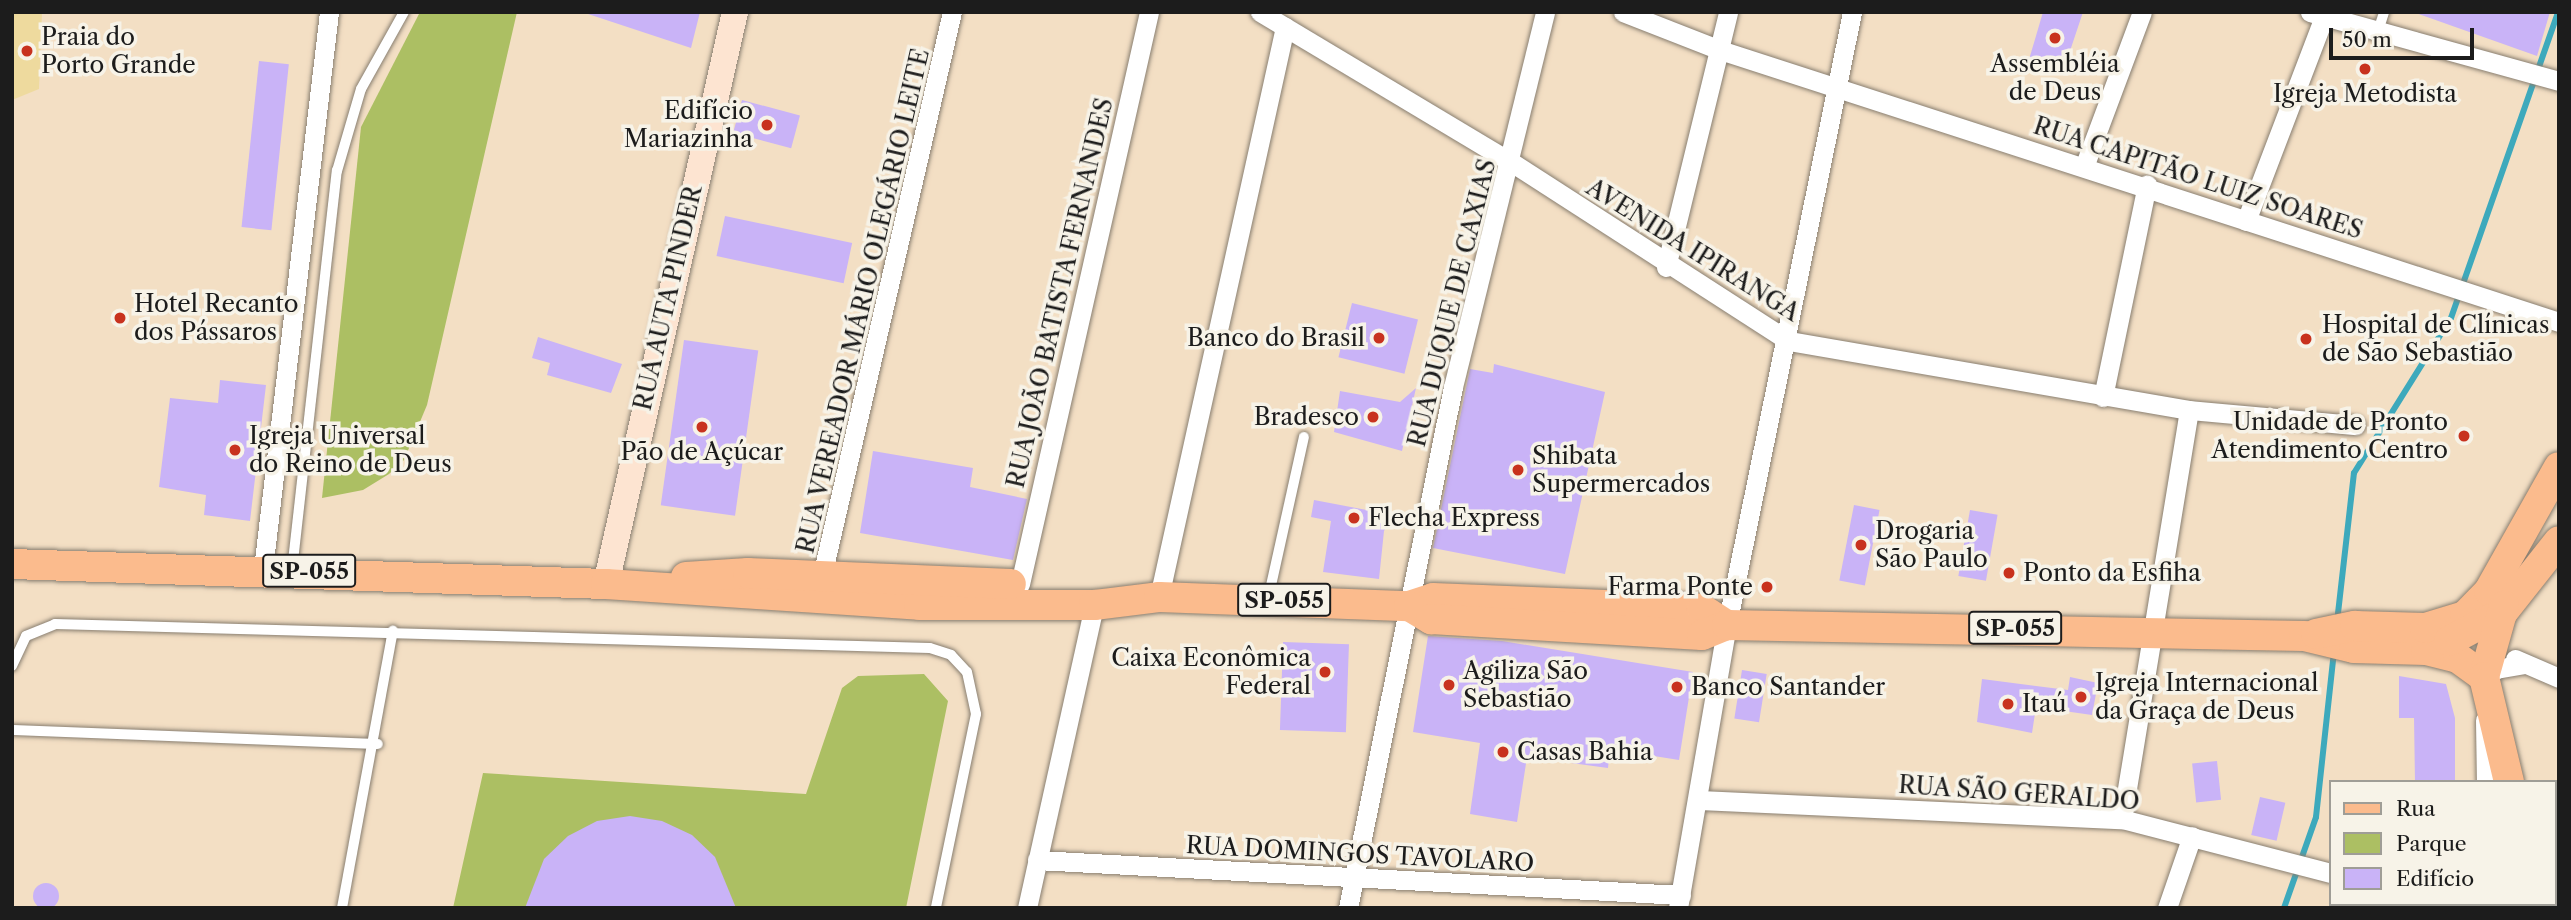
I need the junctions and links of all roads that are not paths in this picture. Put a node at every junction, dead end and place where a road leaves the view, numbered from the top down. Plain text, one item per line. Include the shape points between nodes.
1 (329, 12) edge
2 (404, 12) edge
3 (735, 12) edge
4 (952, 12) edge
5 (1149, 12) edge
6 (1260, 12) edge
7 (1545, 12) edge
8 (1623, 12) edge
9 (1728, 12) edge
10 (1852, 12) edge
11 (2141, 12) edge
12 (2385, 12) edge
13 (2320, 14) edge
14 (1284, 27) junction
15 (2378, 32) junction
16 (1720, 50) junction
17 (2559, 81) edge
18 (1837, 85) junction
19 (1511, 162) junction
20 (2084, 167) junction
21 (2147, 185) junction
22 (2246, 221) junction
23 (1666, 267) junction
24 (2559, 322) edge
25 (1789, 341) junction
26 (2103, 397) junction
27 (2189, 410) junction
28 (2355, 425) dead end
29 (1304, 437) dead end
30 (2559, 467) edge
31 (2530, 519) junction
32 (2559, 541) edge
33 (12, 564) edge
34 (278, 570) junction
35 (827, 576) junction
36 (606, 584) junction
37 (1020, 584) junction
38 (1159, 597) junction
39 (766, 599) junction
40 (1267, 599) junction
41 (1094, 605) junction
42 (1409, 606) junction
43 (2503, 612) junction
44 (1727, 625) junction
45 (2149, 630) junction
46 (393, 631) junction
47 (2470, 634) junction
48 (2354, 637) junction
49 (2426, 650) junction
50 (2524, 664) junction
51 (12, 666) edge
52 (2484, 677) junction
53 (2559, 678) edge
54 (12, 730) edge
55 (377, 744) junction
56 (2486, 780) edge
57 (2509, 780) edge
58 (1698, 800) junction
59 (2122, 819) junction
60 (2192, 836) junction
61 (1037, 860) junction
62 (2328, 870) edge
63 (1354, 881) junction
64 (1679, 902) edge
65 (342, 908) edge
66 (936, 908) edge
67 (1027, 908) edge
68 (1348, 908) edge
69 (2166, 908) edge

1 - 34 street
2 - 34 lane via 361,89 337,171
3 - 36 main road, RUA AUTA PINDER
4 - 35 street, RUA VEREADOR MÁRIO OLEGÁRIO LEITE
5 - 37 street, RUA JOÃO BATISTA FERNANDES
6 - 14 street, AVENIDA IPIRANGA
7 - 19 street, RUA DUQUE DE CAXIAS
8 - 16 street, RUA CAPITÃO LUIZ SOARES
9 - 16 street
10 - 18 street
11 - 20 street
12 - 15 lane
13 - 15 street
13 - 22 street
14 - 19 street, AVENIDA IPIRANGA
14 - 38 street
15 - 17 street
16 - 18 street, RUA CAPITÃO LUIZ SOARES
16 - 23 street
18 - 20 street, RUA CAPITÃO LUIZ SOARES
18 - 25 street
19 - 23 street, AVENIDA IPIRANGA
19 - 42 street, RUA DUQUE DE CAXIAS via 1453,387
20 - 21 street, RUA CAPITÃO LUIZ SOARES
21 - 22 street, RUA CAPITÃO LUIZ SOARES
21 - 26 street
22 - 24 street, RUA CAPITÃO LUIZ SOARES
23 - 25 street, AVENIDA IPIRANGA
25 - 26 street, AVENIDA IPIRANGA
25 - 44 street
26 - 27 street, AVENIDA IPIRANGA
27 - 28 street, AVENIDA IPIRANGA
27 - 45 street
29 - 40 lane
30 - 31 main road
31 - 43 main road
31 - 47 main road
32 - 43 main road
33 - 34 main road, SP-055
34 - 36 main road, SP-055
35 - 36 main road, SP-055 via 748,572
35 - 37 main road, SP-055
35 - 39 street, RUA VEREADOR MÁRIO OLEGÁRIO LEITE via 809,593
36 - 39 main road, SP-055
37 - 38 main road, SP-055 via 1098,586
38 - 40 main road, SP-055
38 - 41 main road, SP-055
39 - 41 main road, SP-055
40 - 42 main road, SP-055
41 - 61 street
42 - 44 main road via 1444,620 1702,635
42 - 63 street, RUA DUQUE DE CAXIAS
43 - 47 main road
44 - 45 main road, SP-055
44 - 58 street
45 - 48 main road, SP-055
45 - 59 street
46 - 51 lane via 55,624 26,636
46 - 55 lane
46 - 66 lane via 930,648 951,655 967,672 976,714
47 - 48 main road, SP-055
47 - 49 main road
47 - 50 street
47 - 52 main road
48 - 49 main road, SP-055
49 - 52 main road, SP-055 via 2458,658
50 - 52 street
50 - 53 street
52 - 56 street
52 - 57 main road
54 - 55 lane
55 - 65 lane
58 - 59 street, RUA SÃO GERALDO
58 - 64 street
59 - 60 street, RUA SÃO GERALDO
60 - 62 street, RUA SÃO GERALDO
60 - 69 street
61 - 63 street, RUA DOMINGOS TAVOLARO
61 - 67 street
63 - 64 street, RUA DOMINGOS TAVOLARO
63 - 68 street, RUA DUQUE DE CAXIAS

